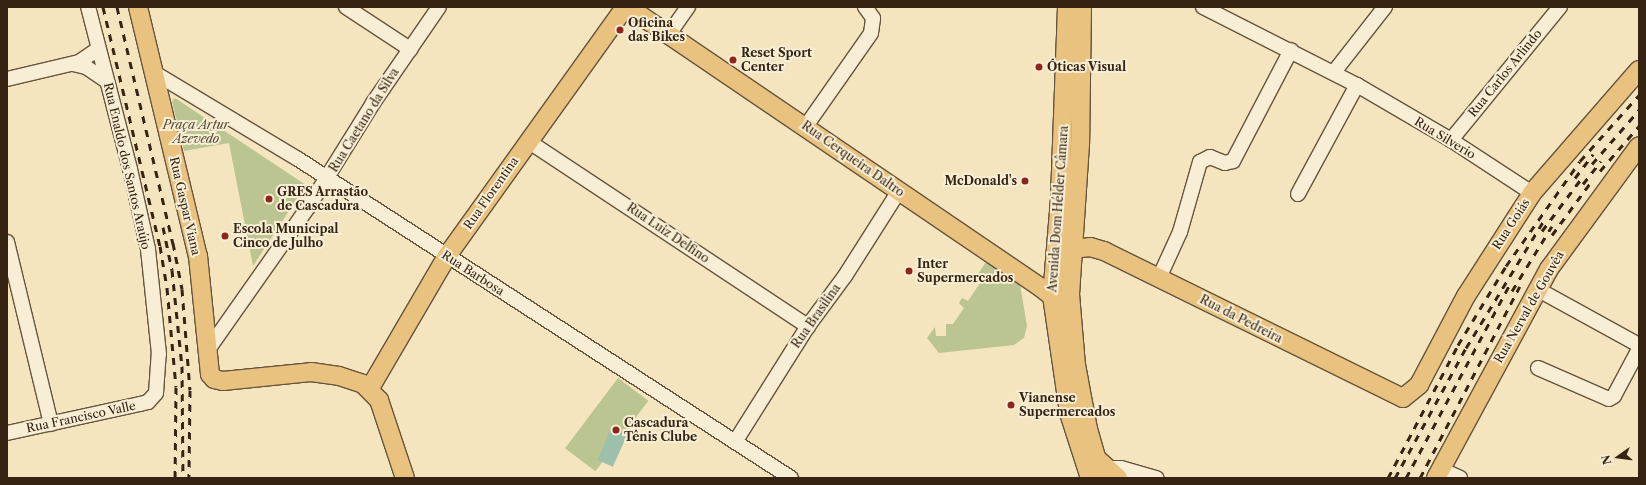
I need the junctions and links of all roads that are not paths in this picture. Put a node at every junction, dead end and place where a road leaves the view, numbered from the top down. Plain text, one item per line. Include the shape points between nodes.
1 (88, 7) edge
2 (138, 7) edge
3 (346, 7) edge
4 (439, 7) edge
5 (625, 7) edge
6 (628, 7) edge
7 (688, 7) edge
8 (866, 7) edge
9 (1067, 7) edge
10 (1082, 7) edge
11 (1203, 7) edge
12 (1385, 7) edge
13 (1560, 7) edge
14 (669, 34) junction
15 (98, 49) junction
16 (410, 49) junction
17 (1290, 50) junction
18 (73, 64) junction
19 (1639, 70) edge
20 (153, 72) junction
21 (1334, 72) junction
22 (7, 79) edge
23 (107, 81) junction
24 (1357, 85) junction
25 (806, 126) junction
26 (1451, 140) junction
27 (528, 141) junction
28 (1639, 146) edge
29 (327, 179) junction
30 (899, 191) junction
31 (1532, 193) junction
32 (1298, 194) dead end
33 (7, 242) edge
34 (1072, 249) junction
35 (1054, 253) junction
36 (447, 256) junction
37 (1026, 278) junction
38 (1159, 278) junction
39 (1538, 289) junction
40 (1052, 296) junction
41 (1071, 317) junction
42 (808, 326) junction
43 (1639, 345) edge
44 (1639, 349) edge
45 (207, 352) junction
46 (1538, 368) dead end
47 (370, 388) junction
48 (1408, 396) joint
49 (153, 398) joint
50 (51, 424) junction
51 (7, 433) edge
52 (735, 442) junction
53 (1105, 470) edge
54 (1438, 474) edge
55 (406, 478) edge
56 (791, 478) edge
57 (1090, 478) edge
58 (1157, 478) edge
59 (1460, 478) edge

1 - 15 street, Rua Enaldo dos Santos Araújo
2 - 20 main road, Rua Gaspar Viana
3 - 16 street
4 - 16 street, Rua Caetano da Silva
5 - 27 main road, Rua Florentina
6 - 14 main road, Rua Cerqueira Daltro
7 - 14 street
8 - 25 street via 873,18 871,33
9 - 35 main road, Avenida Dom Hélder Câmara via 1060,200
10 - 34 main road, Avenida Dom Hélder Câmara via 1080,144
11 - 17 street, Rua Silverio
12 - 21 street
13 - 26 street, Rua Carlos Arlindo
14 - 25 main road, Rua Cerqueira Daltro
15 - 18 street via 89,57
15 - 23 street, Rua Enaldo dos Santos Araújo
16 - 29 street, Rua Caetano da Silva
17 - 21 street, Rua Silverio
17 - 38 street via 1233,161 1225,164 1206,157 1200,162 1180,232
18 - 22 street
18 - 23 street via 86,66
19 - 31 main road, Rua Goiás
20 - 29 street, Rua Barbosa
20 - 45 main road, Rua Gaspar Viana via 198,256
21 - 24 street, Rua Silverio
23 - 49 street, Rua Enaldo dos Santos Araújo via 148,249 159,354 158,385
24 - 26 street, Rua Silverio
24 - 32 street
25 - 30 main road, Rua Cerqueira Daltro
26 - 31 street, Rua Silverio
27 - 36 main road, Rua Florentina
27 - 42 street, Rua Luiz Delfino
28 - 39 main road, Rua Nerval de Gouvêa via 1560,253
29 - 36 street, Rua Barbosa
29 - 45 street, Rua Caetano da Silva
30 - 37 main road, Rua Cerqueira Daltro
30 - 42 street, Rua Brasilina via 845,276
31 - 48 main road, Rua Goiás via 1466,296 1419,385
33 - 50 street
34 - 38 main road, Rua da Pedreira via 1096,248
34 - 41 main road, Avenida Dom Hélder Câmara
35 - 37 main road via 1039,273
35 - 40 main road, Avenida Dom Hélder Câmara
36 - 47 main road, Rua Florentina
36 - 52 street, Rua Barbosa
37 - 40 main road, Rua Cerqueira Daltro
38 - 48 main road, Rua da Pedreira via 1397,397
39 - 43 street
39 - 54 main road, Rua Nerval de Gouvêa
40 - 41 main road, Rua Cerqueira Daltro
40 - 57 main road, Avenida Dom Hélder Câmara via 1069,414
41 - 53 main road, Avenida Dom Hélder Câmara via 1076,365
42 - 52 street, Rua Brasilina
44 - 46 street via 1614,396 1609,399
45 - 47 main road, Rua Gaspar Viana via 210,374 218,381 311,372 339,376
47 - 55 main road via 379,400
49 - 50 street, Rua Francisco Valle via 140,404
50 - 51 street, Rua Francisco Valle
52 - 56 street, Rua Barbosa
53 - 58 street via 1121,468
54 - 59 street

